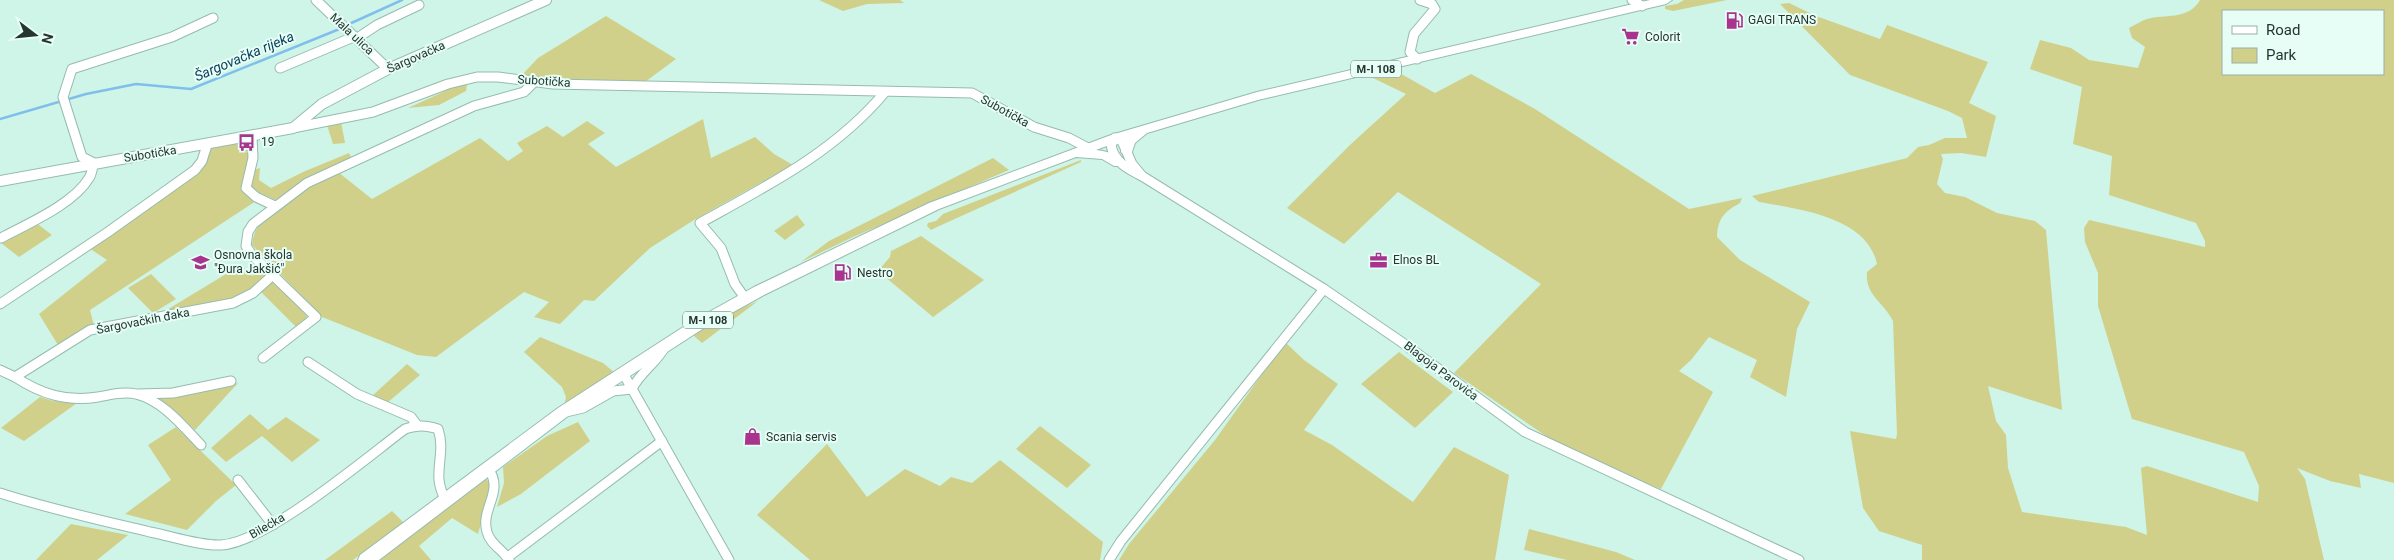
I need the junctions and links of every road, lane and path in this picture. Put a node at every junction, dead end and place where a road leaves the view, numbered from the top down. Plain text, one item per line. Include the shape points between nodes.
1 (316, 0) edge
2 (546, 0) edge
3 (1420, 0) edge
4 (1666, 0) edge
5 (1637, 3) edge
6 (419, 5) dead end
7 (213, 18) dead end
8 (347, 30) joint
9 (359, 37) junction
10 (1418, 59) junction
11 (280, 68) dead end
12 (388, 69) junction
13 (534, 82) junction
14 (884, 92) junction
15 (1158, 125) junction
16 (293, 128) junction
17 (252, 137) junction
18 (1115, 138) junction
19 (207, 145) junction
20 (1088, 148) junction
21 (1123, 157) junction
22 (1055, 160) junction
23 (94, 163) junction
24 (1142, 176) junction
25 (0, 182) edge
26 (275, 206) junction
27 (1, 238) edge
28 (274, 274) junction
29 (1324, 289) junction
30 (745, 298) junction
31 (0, 304) edge
32 (666, 345) junction
33 (263, 358) dead end
34 (308, 362) dead end
35 (0, 370) edge
36 (623, 373) junction
37 (15, 377) junction
38 (230, 381) dead end
39 (632, 389) junction
40 (135, 394) junction
41 (563, 412) junction
42 (417, 425) junction
43 (662, 441) junction
44 (201, 445) dead end
45 (488, 468) junction
46 (238, 480) dead end
47 (0, 493) edge
48 (446, 500) junction
49 (273, 525) junction
50 (509, 558) edge
51 (366, 560) edge
52 (729, 560) edge
53 (1109, 560) edge
54 (1799, 560) edge

1 - 8 street, Mala ulica
2 - 12 street, Šargovačka
3 - 10 street via 1432,4 1434,9 1410,42 1410,52
4 - 5 main road, M-I 108
5 - 10 main road, M-I 108
6 - 9 street
7 - 23 street via 172,37 72,69 63,97 66,110 82,157
8 - 9 street, Mala ulica
9 - 11 street
9 - 12 street, Mala ulica
10 - 15 main road, M-I 108 via 1257,96
12 - 16 street, Šargovačka via 322,104
13 - 14 street, Subotička
13 - 16 street, Subotička via 485,76 467,79 374,112
13 - 26 street via 524,92 474,106 318,178
14 - 20 street, Subotička via 972,93 1034,127
14 - 30 street via 871,111 840,140 700,223 721,248 735,284
15 - 18 main road, M-I 108
15 - 21 main road via 1133,137
16 - 17 street, Subotička
17 - 19 street, Subotička
17 - 26 street via 254,153 246,188
18 - 20 main road, M-I 108
18 - 21 street, Blagoja Parovića via 1122,141
18 - 21 street via 1111,148
19 - 23 street, Subotička
19 - 31 street via 195,170
20 - 22 main road, M-I 108
21 - 22 main road via 1082,154
21 - 24 street
21 - 24 street, Blagoja Parovića
22 - 30 main road, M-I 108 via 934,206
23 - 25 street, Subotička
23 - 27 street via 88,179 78,191
24 - 29 street, Blagoja Parovića
26 - 28 street via 253,224 246,246
28 - 33 street via 316,317
28 - 37 street, Šargovačkih đaka via 253,293 234,303 90,330
29 - 53 street
29 - 54 street, Blagoja Parovića via 1526,432
30 - 32 main road, M-I 108
32 - 36 main road, M-I 108
32 - 39 street via 662,356 639,375
34 - 42 street via 357,394 411,417
35 - 37 street
36 - 39 street
36 - 41 main road, M-I 108
37 - 40 street via 36,392 59,398 77,400
38 - 40 street via 173,393
39 - 41 street via 613,391 583,408
39 - 43 street
40 - 44 street via 173,416
41 - 45 main road, M-I 108
42 - 48 street via 435,427 440,433 438,486
42 - 49 street, Bilećka via 400,433
43 - 50 street
43 - 52 street
45 - 48 main road, M-I 108
45 - 50 street via 495,481 487,534
46 - 49 street
47 - 49 street, Bilećka via 38,506 221,545 244,539
48 - 51 main road, M-I 108

